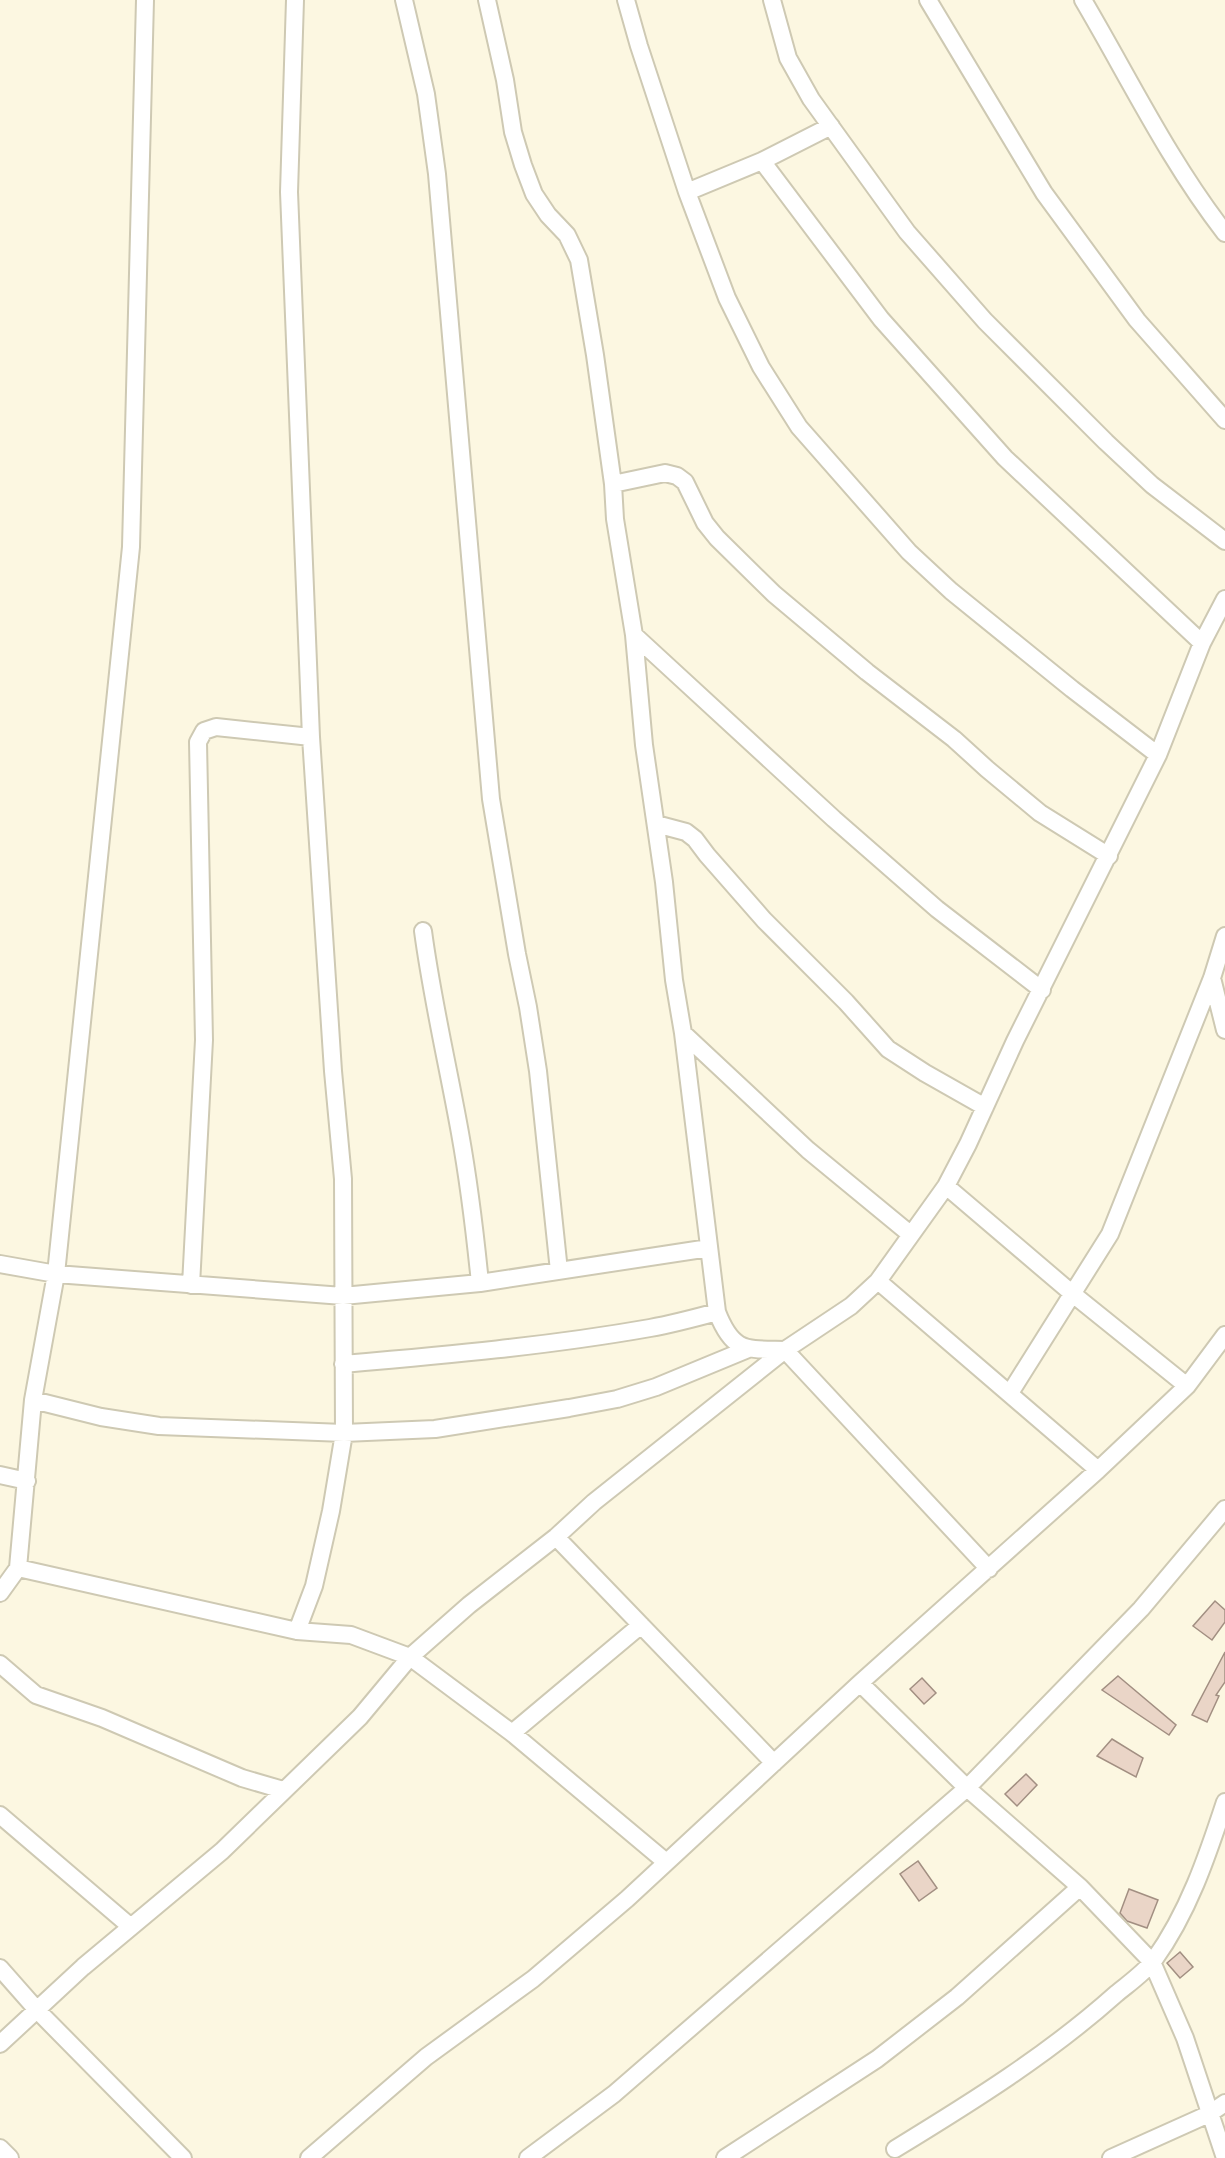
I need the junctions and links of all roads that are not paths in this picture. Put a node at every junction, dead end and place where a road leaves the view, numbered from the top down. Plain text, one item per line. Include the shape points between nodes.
1 (145, 0) edge
2 (295, 0) edge
3 (404, 0) edge
4 (487, 0) edge
5 (626, 0) edge
6 (772, 0) edge
7 (928, 0) edge
8 (1083, 0) edge
9 (831, 126) junction
10 (762, 161) junction
11 (687, 192) junction
12 (1225, 233) edge
13 (1225, 420) edge
14 (613, 484) junction
15 (1225, 541) edge
16 (1225, 599) edge
17 (634, 634) junction
18 (1202, 643) junction
19 (310, 737) junction
20 (1158, 755) junction
21 (656, 824) junction
22 (1109, 856) junction
23 (423, 931) dead end
24 (1225, 936) edge
25 (1212, 978) junction
26 (1042, 990) junction
27 (1225, 1030) edge
28 (683, 1034) junction
29 (985, 1107) junction
30 (946, 1186) junction
31 (910, 1234) junction
32 (709, 1248) junction
33 (0, 1264) edge
34 (559, 1271) junction
35 (56, 1274) junction
36 (878, 1281) junction
37 (480, 1283) junction
38 (191, 1285) junction
39 (1074, 1294) junction
40 (343, 1296) junction
41 (717, 1312) junction
42 (1225, 1335) edge
43 (748, 1349) junction
44 (785, 1350) junction
45 (343, 1364) junction
46 (1187, 1386) junction
47 (1010, 1393) junction
48 (33, 1400) junction
49 (344, 1433) junction
50 (1098, 1470) junction
51 (0, 1475) edge
52 (27, 1481) junction
53 (1225, 1509) edge
54 (556, 1537) junction
55 (18, 1569) junction
56 (989, 1569) junction
57 (0, 1593) edge
58 (641, 1625) junction
59 (297, 1631) junction
60 (410, 1657) junction
61 (0, 1664) edge
62 (860, 1683) junction
63 (512, 1733) junction
64 (774, 1763) junction
65 (967, 1788) junction
66 (283, 1790) junction
67 (1225, 1802) edge
68 (0, 1815) edge
69 (666, 1862) junction
70 (1080, 1887) junction
71 (131, 1927) junction
72 (1152, 1962) junction
73 (0, 1968) edge
74 (37, 2010) junction
75 (0, 2044) edge
76 (1225, 2103) edge
77 (1209, 2114) junction
78 (0, 2148) edge
79 (895, 2149) dead end
80 (10, 2158) edge
81 (183, 2158) edge
82 (309, 2158) edge
83 (528, 2158) edge
84 (724, 2158) edge
85 (1111, 2158) edge
86 (1225, 2158) edge

1 - 35 street via 131,547
2 - 19 street via 289,192
3 - 34 street via 426,94 437,174 491,799 535,1049
4 - 14 street via 523,165 534,194 567,236 579,260
5 - 11 street
6 - 9 street via 788,58
7 - 13 street via 1016,149 1082,247 1137,320
8 - 12 street via 1162,141 1200,202
9 - 10 street
9 - 15 street via 907,232 985,321 1152,485
10 - 11 street
10 - 18 street via 881,319 1005,458
11 - 20 street via 727,298 761,368 799,427 909,552 951,591
14 - 17 street
14 - 22 street via 665,473 678,476 717,538 774,594 1040,813
16 - 18 street
17 - 21 street
17 - 26 street via 842,827 937,909
18 - 20 street
19 - 38 street via 216,727 204,731 198,742 204,1040
19 - 40 street via 343,1179
20 - 22 street
21 - 28 street
21 - 29 street via 686,832 695,839 764,920 888,1049
22 - 26 street
23 - 37 street via 465,1163
24 - 25 street
25 - 27 street
25 - 39 street via 1110,1234
26 - 29 street
28 - 31 street via 808,1150
28 - 32 street
29 - 30 street
30 - 31 street
30 - 39 street
31 - 36 street
32 - 34 street
32 - 41 street
33 - 35 street
34 - 37 street
35 - 38 street
35 - 48 street
36 - 44 street via 851,1306
36 - 47 street
37 - 40 street
38 - 40 street
39 - 46 street
39 - 47 street
40 - 45 street
41 - 43 street via 725,1332
41 - 45 street via 653,1328 565,1342
42 - 46 street
43 - 44 street
43 - 49 street via 617,1399 435,1430
44 - 54 street via 594,1502
44 - 56 street
45 - 49 street
46 - 50 street
47 - 50 street
48 - 49 street via 159,1426
48 - 52 street
49 - 59 street via 314,1586
50 - 56 street
51 - 52 street
52 - 55 street
53 - 65 street via 1141,1609
54 - 58 street
54 - 60 street
55 - 57 street
55 - 59 street
56 - 62 street
58 - 63 street
58 - 64 street
59 - 60 street via 351,1635
60 - 63 street
60 - 66 street via 360,1717
61 - 66 street via 36,1695 102,1718 242,1778
62 - 64 street
62 - 65 street
63 - 69 street
64 - 69 street
65 - 70 street
65 - 83 street via 614,2094
66 - 71 street via 222,1851
67 - 72 street via 1186,1907
68 - 71 street
69 - 82 street via 533,1979 426,2057
70 - 72 street
70 - 84 street via 957,1997 877,2059
71 - 74 street
72 - 77 street via 1185,2038
72 - 79 street via 1093,2015 1042,2053
73 - 74 street
74 - 75 street
74 - 81 street
76 - 77 street
77 - 85 street
77 - 86 street
78 - 80 street

